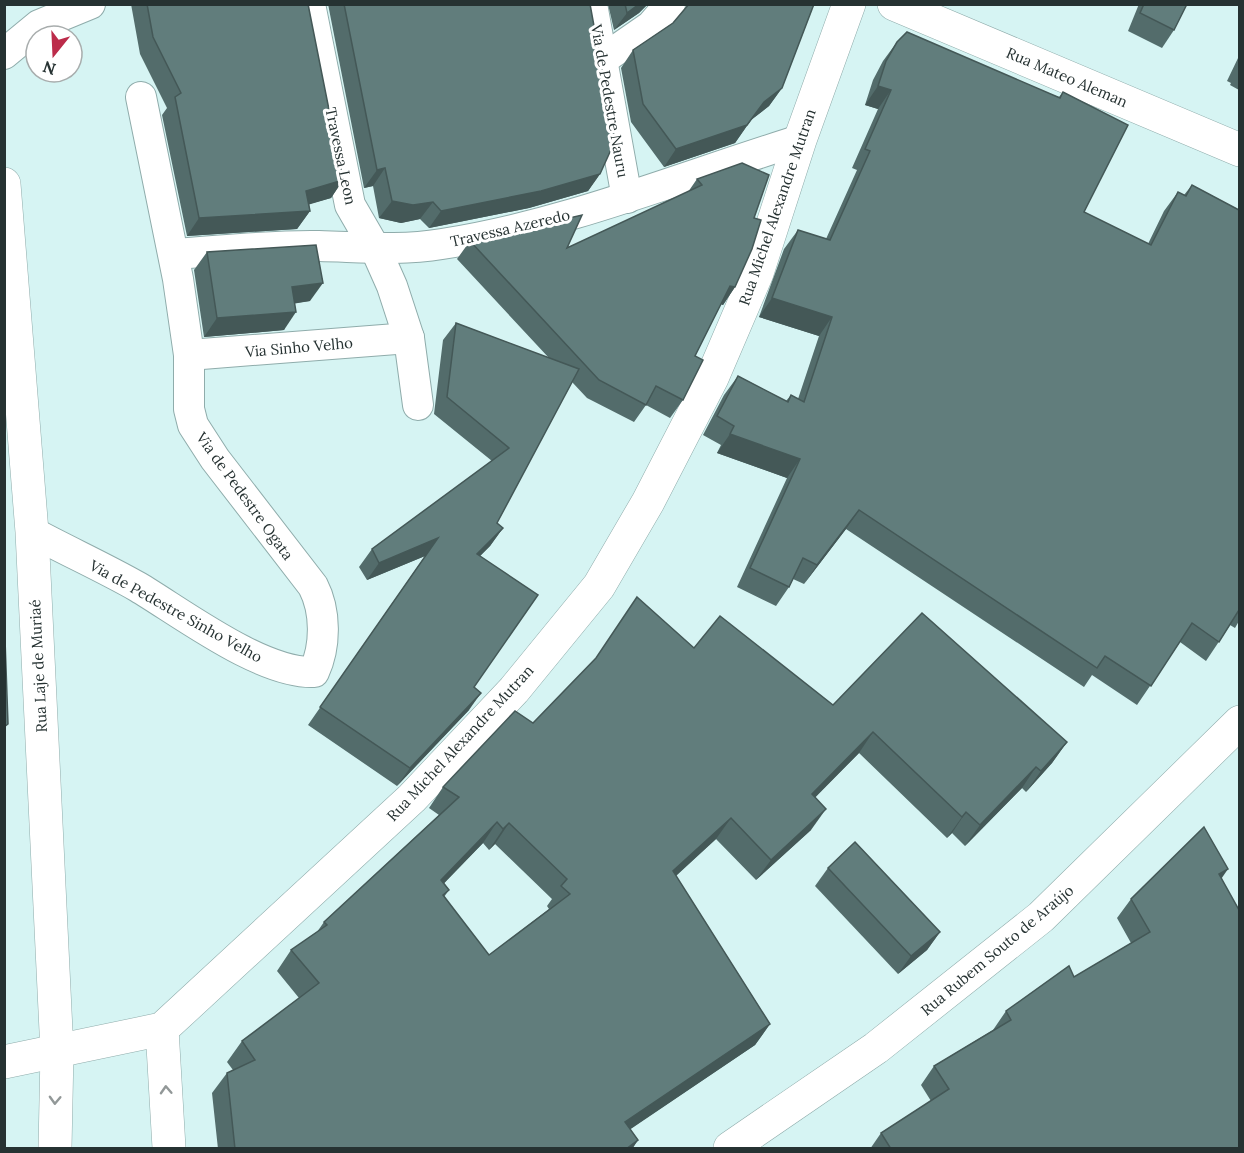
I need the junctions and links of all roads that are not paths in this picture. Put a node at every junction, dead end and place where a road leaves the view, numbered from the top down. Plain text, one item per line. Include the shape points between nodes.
1 (90, 4) edge
2 (310, 4) edge
3 (592, 4) edge
4 (670, 4) edge
5 (849, 4) edge
6 (894, 4) edge
7 (4, 54) edge
8 (602, 60) junction
9 (141, 97) dead end
10 (800, 140) junction
11 (1239, 150) edge
12 (4, 184) edge
13 (627, 198) junction
14 (376, 250) junction
15 (174, 254) junction
16 (409, 338) junction
17 (189, 355) junction
18 (418, 405) dead end
19 (15, 465) edge
20 (32, 532) junction
21 (319, 661) joint
22 (1239, 722) edge
23 (162, 1029) junction
24 (57, 1052) junction
25 (4, 1062) edge
26 (55, 1149) edge
27 (169, 1149) edge
28 (730, 1149) edge

1 - 7 lane via 39,25
2 - 14 lane, Travessa Leon via 350,205
3 - 8 lane, Via de Pedestre Nauru
4 - 8 lane via 651,26
5 - 10 street, Rua Michel Alexandre Mutran
6 - 11 street, Rua Mateo Aleman
8 - 13 lane, Via de Pedestre Nauru
9 - 15 lane
10 - 13 lane, Travessa Azeredo
10 - 23 street, Rua Michel Alexandre Mutran via 757,273 712,378 599,586 514,690 412,798
12 - 19 street, Rua Laje de Muriaé
13 - 14 lane, Travessa Azeredo via 499,234 439,245
14 - 15 lane, Travessa Azeredo via 317,246
14 - 16 lane, Travessa Leon
15 - 17 lane, Via de Pedestre Ogata
16 - 17 lane, Via Sinho Velho
16 - 18 lane, Travessa Leon
17 - 21 lane, Via de Pedestre Ogata via 188,396 193,425 318,595 322,635
19 - 20 street, Rua Laje de Muriaé
20 - 21 lane, Via de Pedestre Sinho Velho via 136,586 254,656 302,672 314,672
20 - 24 street, Rua Laje de Muriaé
22 - 28 street, Rua Rubem Souto de Araújo via 1041,917 876,1048
23 - 24 street
27 -> 23 street
24 - 25 street
24 -> 26 street, Rua Laje de Muriaé

